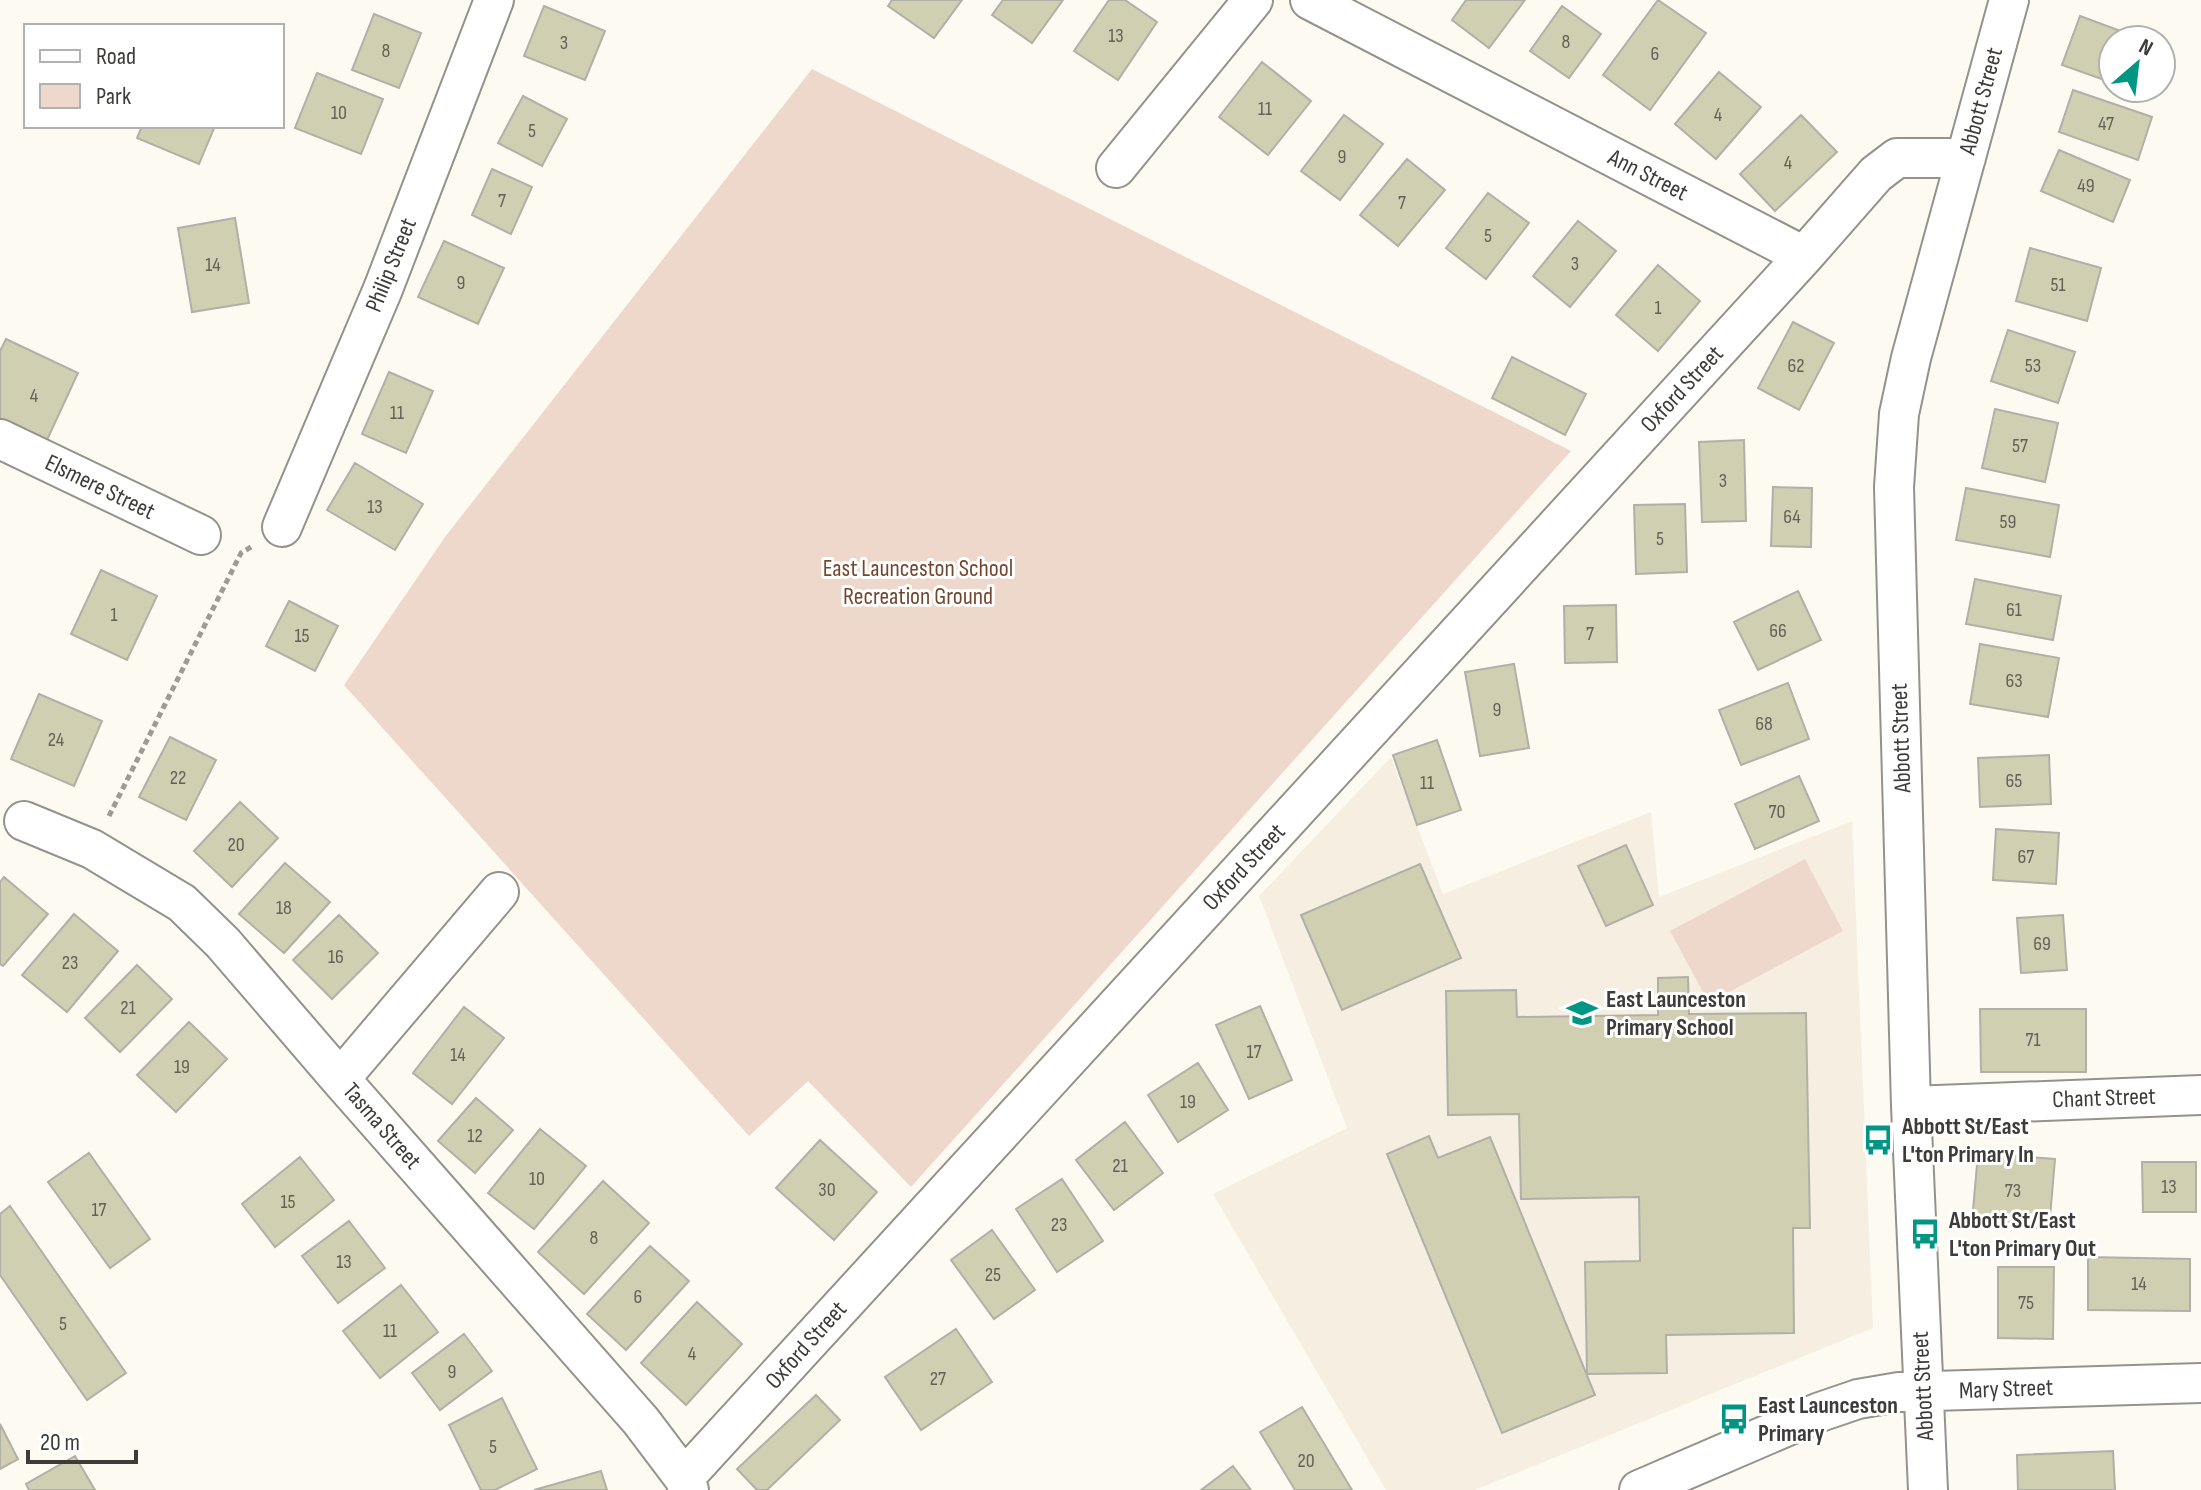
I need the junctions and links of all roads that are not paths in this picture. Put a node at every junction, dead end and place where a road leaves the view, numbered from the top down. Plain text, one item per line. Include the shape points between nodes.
1 (494, 0) edge
2 (1253, 0) edge
3 (1310, 0) edge
4 (2009, 0) edge
5 (1966, 158) junction
6 (1116, 168) dead end
7 (1804, 256) junction
8 (0, 439) edge
9 (282, 527) road end
10 (201, 535) dead end
11 (24, 821) dead end
12 (499, 892) dead end
13 (340, 1079) junction
14 (2201, 1095) edge
15 (1911, 1106) junction
16 (2201, 1383) edge
17 (1923, 1391) junction
18 (687, 1484) edge
19 (1639, 1490) edge
20 (1928, 1490) edge

1 - 9 street, Philip Street via 383,289
2 - 6 street
3 - 7 street, Ann Street
4 - 5 street, Abbott Street
5 - 7 street via 1897,158 1876,174
5 - 15 street, Abbott Street via 1911,358 1899,414 1894,487
7 - 18 street, Oxford Street
8 - 10 street, Elsmere Street
11 - 13 street, Tasma Street via 92,849 182,903
12 - 13 street
13 - 18 street, Tasma Street via 641,1421
14 - 15 street, Chant Street
15 - 17 street, Abbott Street
16 - 17 street, Mary Street
17 - 19 street, Mary Street via 1858,1399 1820,1412
17 - 20 street, Abbott Street

